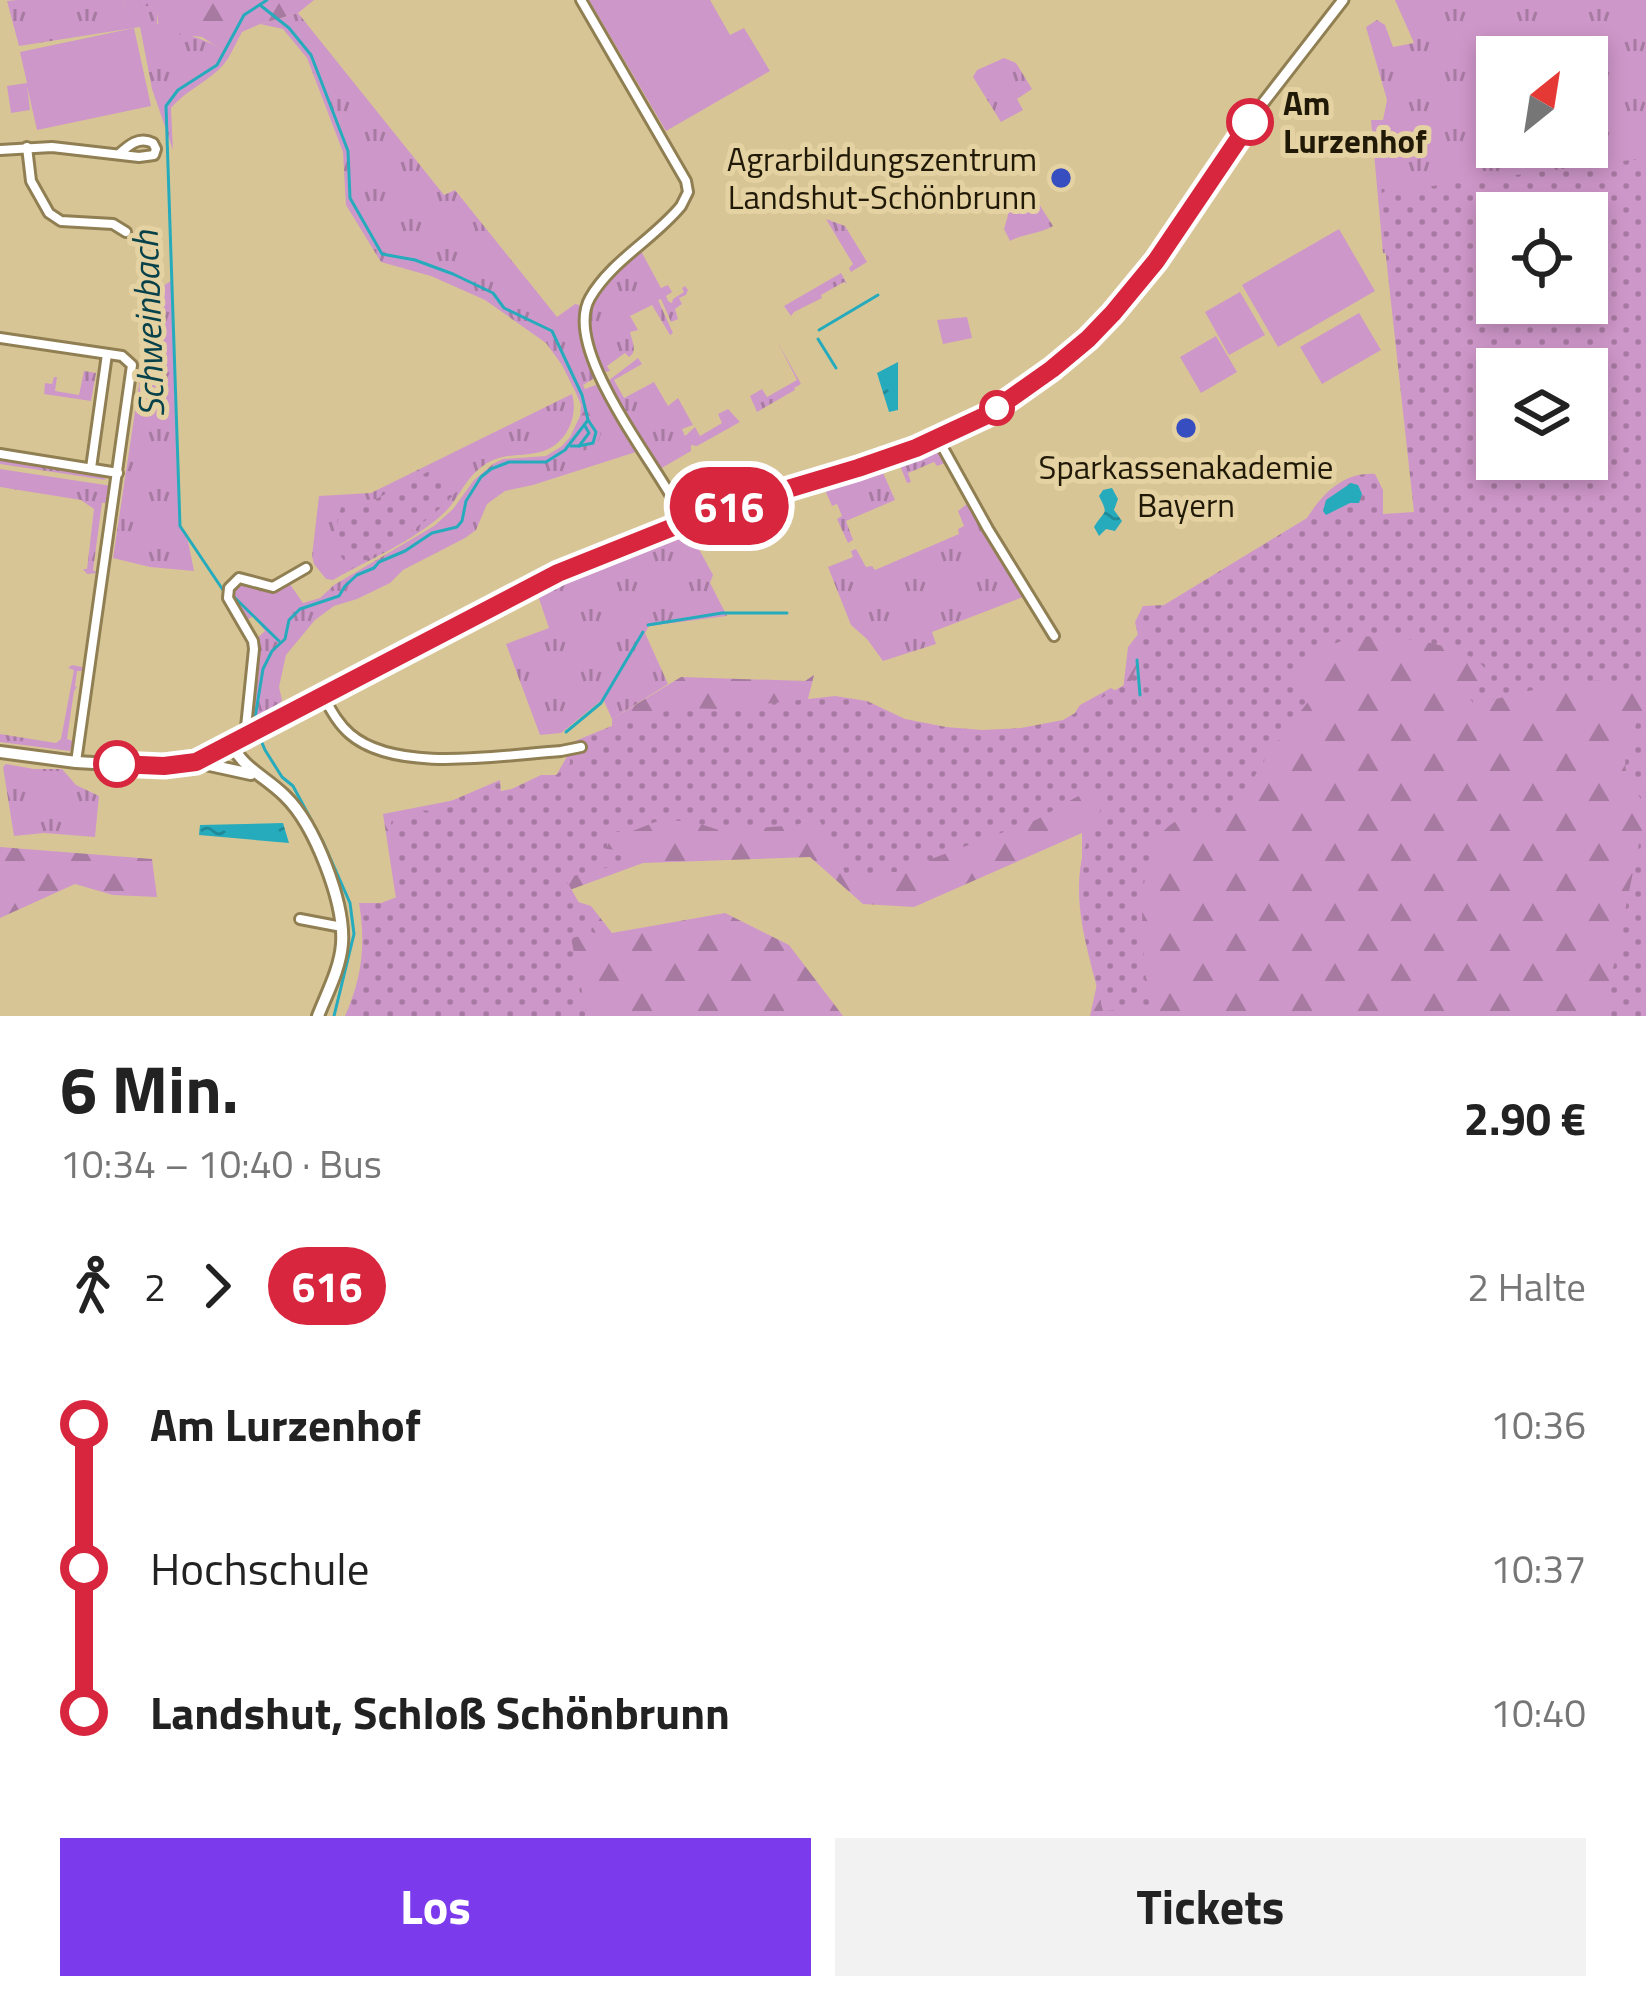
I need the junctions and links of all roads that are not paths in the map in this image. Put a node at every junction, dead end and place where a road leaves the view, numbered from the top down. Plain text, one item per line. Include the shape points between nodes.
1 (580, 0) edge
2 (1343, 0) edge
3 (27, 147) junction
4 (0, 150) edge
5 (119, 154) dead end
6 (126, 232) dead end
7 (0, 338) edge
8 (107, 354) junction
9 (938, 439) junction
10 (0, 454) edge
11 (91, 469) junction
12 (118, 473) junction
13 (685, 521) junction
14 (306, 568) dead end
15 (1054, 636) dead end
16 (323, 696) junction
17 (249, 735) junction
18 (231, 744) junction
19 (581, 747) dead end
20 (0, 752) edge
21 (76, 762) junction
22 (196, 762) junction
23 (260, 777) junction
24 (300, 919) dead end
25 (342, 928) junction
26 (318, 1016) edge

1 - 13 street via 686,181 681,206 600,283 583,314 601,378
2 - 9 street via 1156,261 1088,339 986,416
3 - 4 street
3 - 5 street
3 - 6 street via 31,181 49,213
7 - 8 street
8 - 11 street
8 - 12 street via 131,365
9 - 13 street
9 - 15 street
10 - 11 street
11 - 12 street
12 - 21 street
13 - 16 street via 538,582
14 - 17 street via 273,586 244,578 229,588 253,641
16 - 17 street
16 - 19 street via 353,737 406,758
17 - 18 street
18 - 22 main road
18 - 23 main road
20 - 21 main road
21 - 22 main road
22 - 23 main road
23 - 25 main road via 308,830
24 - 25 street
25 - 26 main road

